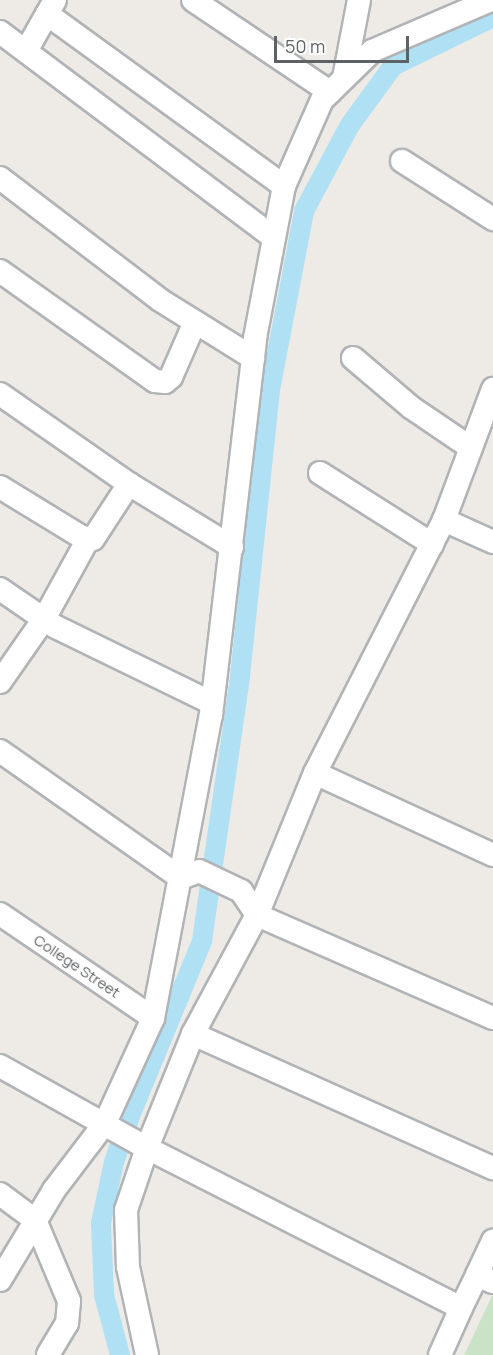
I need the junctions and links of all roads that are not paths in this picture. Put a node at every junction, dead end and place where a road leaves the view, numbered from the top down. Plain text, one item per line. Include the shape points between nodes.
1 (193, 0) edge
2 (359, 0) edge
3 (491, 0) edge
4 (51, 7) edge
5 (0, 32) edge
6 (26, 51) junction
7 (337, 85) junction
8 (402, 161) dead end
9 (0, 178) edge
10 (284, 186) junction
11 (493, 219) edge
12 (272, 236) junction
13 (0, 271) edge
14 (195, 322) junction
15 (253, 358) junction
16 (353, 358) dead end
17 (493, 389) edge
18 (0, 394) edge
19 (471, 448) junction
20 (321, 473) dead end
21 (129, 484) junction
22 (0, 487) edge
23 (444, 520) junction
24 (88, 539) junction
25 (493, 542) edge
26 (432, 544) junction
27 (232, 547) junction
28 (0, 589) edge
29 (44, 619) junction
30 (0, 682) edge
31 (212, 703) junction
32 (0, 752) edge
33 (315, 773) junction
34 (493, 855) edge
35 (190, 875) junction
36 (0, 914) edge
37 (257, 915) junction
38 (153, 1018) junction
39 (493, 1018) edge
40 (193, 1034) junction
41 (0, 1066) edge
42 (108, 1125) junction
43 (143, 1145) junction
44 (493, 1168) edge
45 (0, 1194) edge
46 (35, 1220) junction
47 (493, 1240) edge
48 (485, 1279) edge
49 (0, 1280) edge
50 (461, 1308) junction
51 (49, 1354) edge
52 (147, 1355) edge
53 (440, 1355) edge

1 - 7 street
2 - 7 street
3 - 7 street via 372,51
4 - 6 street
4 - 10 street
5 - 6 street
6 - 12 street
7 - 10 street via 322,100
8 - 11 street
9 - 14 street via 160,300
10 - 12 street
12 - 15 street
13 - 14 street via 155,381 165,382 171,377
14 - 15 street
15 - 27 street
16 - 19 street via 412,408
17 - 19 street
18 - 21 street
19 - 23 street
20 - 26 street
21 - 24 street via 98,536
21 - 27 street
22 - 24 street
23 - 25 street
23 - 26 street
24 - 29 street
26 - 33 street
27 - 31 street
28 - 29 street
29 - 30 street
29 - 31 street
31 - 35 street
32 - 35 street
33 - 34 street
33 - 37 street
35 - 37 street via 241,891
35 - 38 street
36 - 38 street, College Street
37 - 39 street
37 - 40 street
38 - 42 street
40 - 43 street
40 - 44 street
41 - 42 street
42 - 43 street
42 - 46 street
43 - 50 street
43 - 52 street via 126,1210 128,1267
45 - 46 street
46 - 49 street
46 - 51 street via 69,1300 67,1323
47 - 48 street
48 - 50 street
50 - 53 street

